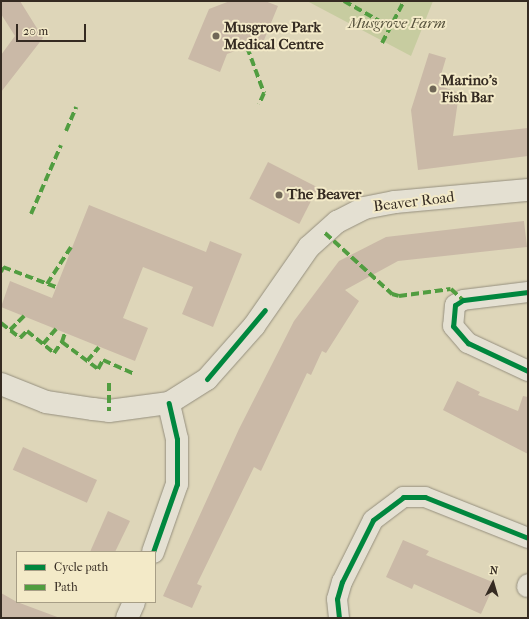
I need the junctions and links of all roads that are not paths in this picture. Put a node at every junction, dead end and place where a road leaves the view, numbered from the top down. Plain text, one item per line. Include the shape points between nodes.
1 (528, 190) edge
2 (528, 292) edge
3 (528, 371) edge
4 (1, 384) edge
5 (169, 403) junction
6 (528, 538) edge
7 (153, 551) edge
8 (134, 603) edge
9 (128, 618) edge
10 (339, 618) edge

1 - 5 main road, Beaver Road via 395,202 364,208 337,222 309,247 254,326 207,379
2 - 3 street via 463,300 455,305 453,326 468,343
4 - 5 main road via 46,402 109,411
5 - 7 main road via 177,438 177,477 174,497
6 - 10 street via 425,497 403,497 373,520 342,582 338,599
8 - 9 main road

